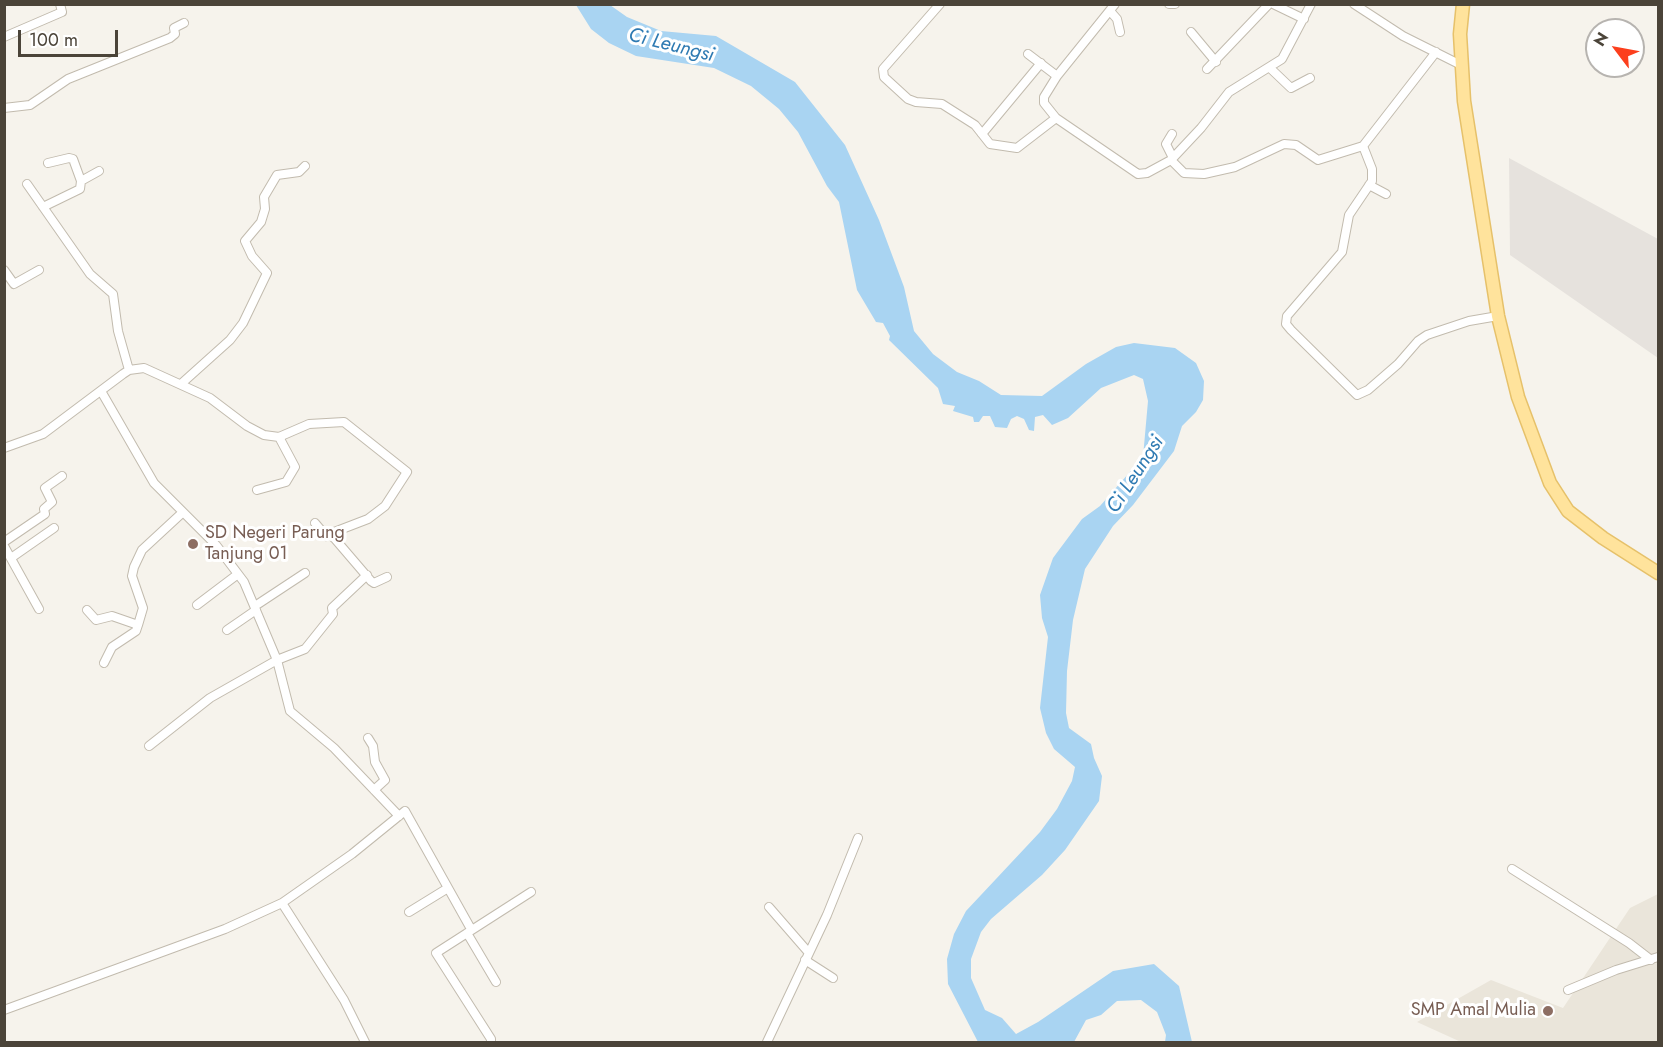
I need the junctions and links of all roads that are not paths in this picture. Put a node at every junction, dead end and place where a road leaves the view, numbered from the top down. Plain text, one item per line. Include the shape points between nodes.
1 (60, 4) edge
2 (940, 4) edge
3 (1169, 4) edge
4 (1175, 4) edge
5 (1271, 4) edge
6 (1311, 4) edge
7 (1354, 4) edge
8 (1463, 4) edge
9 (1113, 8) edge
10 (1304, 18) junction
11 (184, 23) dead end
12 (1120, 32) dead end
13 (1191, 32) dead end
14 (4, 37) edge
15 (1436, 52) junction
16 (1029, 54) dead end
17 (1216, 62) junction
18 (1041, 63) junction
19 (1461, 65) junction
20 (1270, 68) junction
21 (1207, 69) dead end
22 (1057, 76) junction
23 (1310, 78) dead end
24 (4, 108) edge
25 (1056, 118) junction
26 (982, 134) junction
27 (1172, 134) dead end
28 (1363, 146) junction
29 (1172, 159) junction
30 (48, 163) dead end
31 (305, 166) dead end
32 (99, 171) dead end
33 (81, 181) junction
34 (27, 184) dead end
35 (1370, 185) junction
36 (1386, 194) dead end
37 (43, 207) junction
38 (4, 270) edge
39 (39, 270) dead end
40 (1498, 316) junction
41 (129, 370) junction
42 (181, 384) junction
43 (101, 391) junction
44 (279, 437) junction
45 (4, 448) edge
46 (62, 476) dead end
47 (257, 490) dead end
48 (183, 513) junction
49 (315, 523) dead end
50 (54, 528) dead end
51 (329, 534) junction
52 (4, 542) edge
53 (4, 546) edge
54 (11, 558) junction
55 (305, 573) dead end
56 (1659, 573) edge
57 (238, 574) junction
58 (367, 575) junction
59 (387, 577) dead end
60 (197, 605) dead end
61 (256, 608) junction
62 (39, 609) dead end
63 (87, 610) dead end
64 (138, 625) junction
65 (227, 630) dead end
66 (277, 660) junction
67 (104, 663) dead end
68 (368, 738) dead end
69 (149, 746) dead end
70 (374, 790) junction
71 (399, 816) junction
72 (858, 838) dead end
73 (1512, 869) dead end
74 (448, 888) junction
75 (531, 892) dead end
76 (282, 903) junction
77 (769, 907) dead end
78 (409, 912) dead end
79 (469, 931) junction
80 (807, 956) junction
81 (1655, 958) edge
82 (833, 978) dead end
83 (496, 982) dead end
84 (1568, 990) dead end
85 (4, 1010) edge
86 (365, 1042) edge
87 (490, 1042) edge
88 (767, 1042) edge

1 - 14 street via 62,12
2 - 26 street via 885,66 883,74 908,99 942,105 975,125
3 - 4 street
5 - 10 street
5 - 17 street
6 - 10 street
7 - 15 street
8 - 19 main road
9 - 12 street
9 - 22 street
10 - 20 street via 1287,54
11 - 24 street via 174,28 175,34 170,38 68,79 30,105
13 - 17 street
15 - 19 street
15 - 28 street
16 - 18 street
17 - 21 street
18 - 22 street
18 - 26 street
19 - 40 main road
20 - 23 street via 1291,88
20 - 29 street via 1229,92
22 - 25 street via 1042,100
25 - 26 street via 1017,148 990,144
25 - 29 street via 1138,174
27 - 29 street via 1166,144
28 - 29 street via 1318,160 1296,145 1284,144 1235,167 1204,174 1184,172
28 - 35 street via 1372,169
30 - 33 street via 73,159
31 - 42 street via 299,172 277,175 264,197 261,222 244,241 267,273 243,323 230,340
32 - 33 street
33 - 37 street via 80,189
34 - 37 street
35 - 36 street
35 - 40 street via 1349,215 1342,252 1287,316 1286,324 1291,330 1357,395 1368,390 1427,335
37 - 41 street via 90,274 113,294
38 - 39 street via 14,284
40 - 56 main road via 1518,397 1537,452 1561,501 1587,527
41 - 42 street via 144,368
41 - 43 street
42 - 44 street via 228,409 247,426
43 - 45 street via 43,434
43 - 48 street via 154,483
44 - 47 street via 295,467 286,482
44 - 51 street via 303,426 345,422 407,472 385,506 368,519
46 - 52 street via 45,488 52,502 44,509 45,514
48 - 57 street
48 - 64 street via 137,558 132,576 143,608
49 - 51 street via 326,536
50 - 54 street
51 - 58 street
53 - 54 street
54 - 62 street
55 - 61 street
57 - 60 street
57 - 61 street
58 - 59 street via 374,583
58 - 66 street via 332,608 333,614 305,649
61 - 65 street
61 - 66 street
63 - 64 street via 96,620 112,616
64 - 67 street via 136,631 111,647
66 - 69 street via 210,698
66 - 70 street via 290,711 334,748
68 - 70 street via 385,778
70 - 71 street
71 - 74 street via 405,812
71 - 76 street
72 - 80 street
73 - 81 street
74 - 78 street
74 - 79 street
75 - 79 street
76 - 85 street via 225,929
76 - 86 street via 344,1000
77 - 80 street
79 - 83 street
79 - 87 street via 436,953
80 - 82 street
80 - 88 street
81 - 84 street

